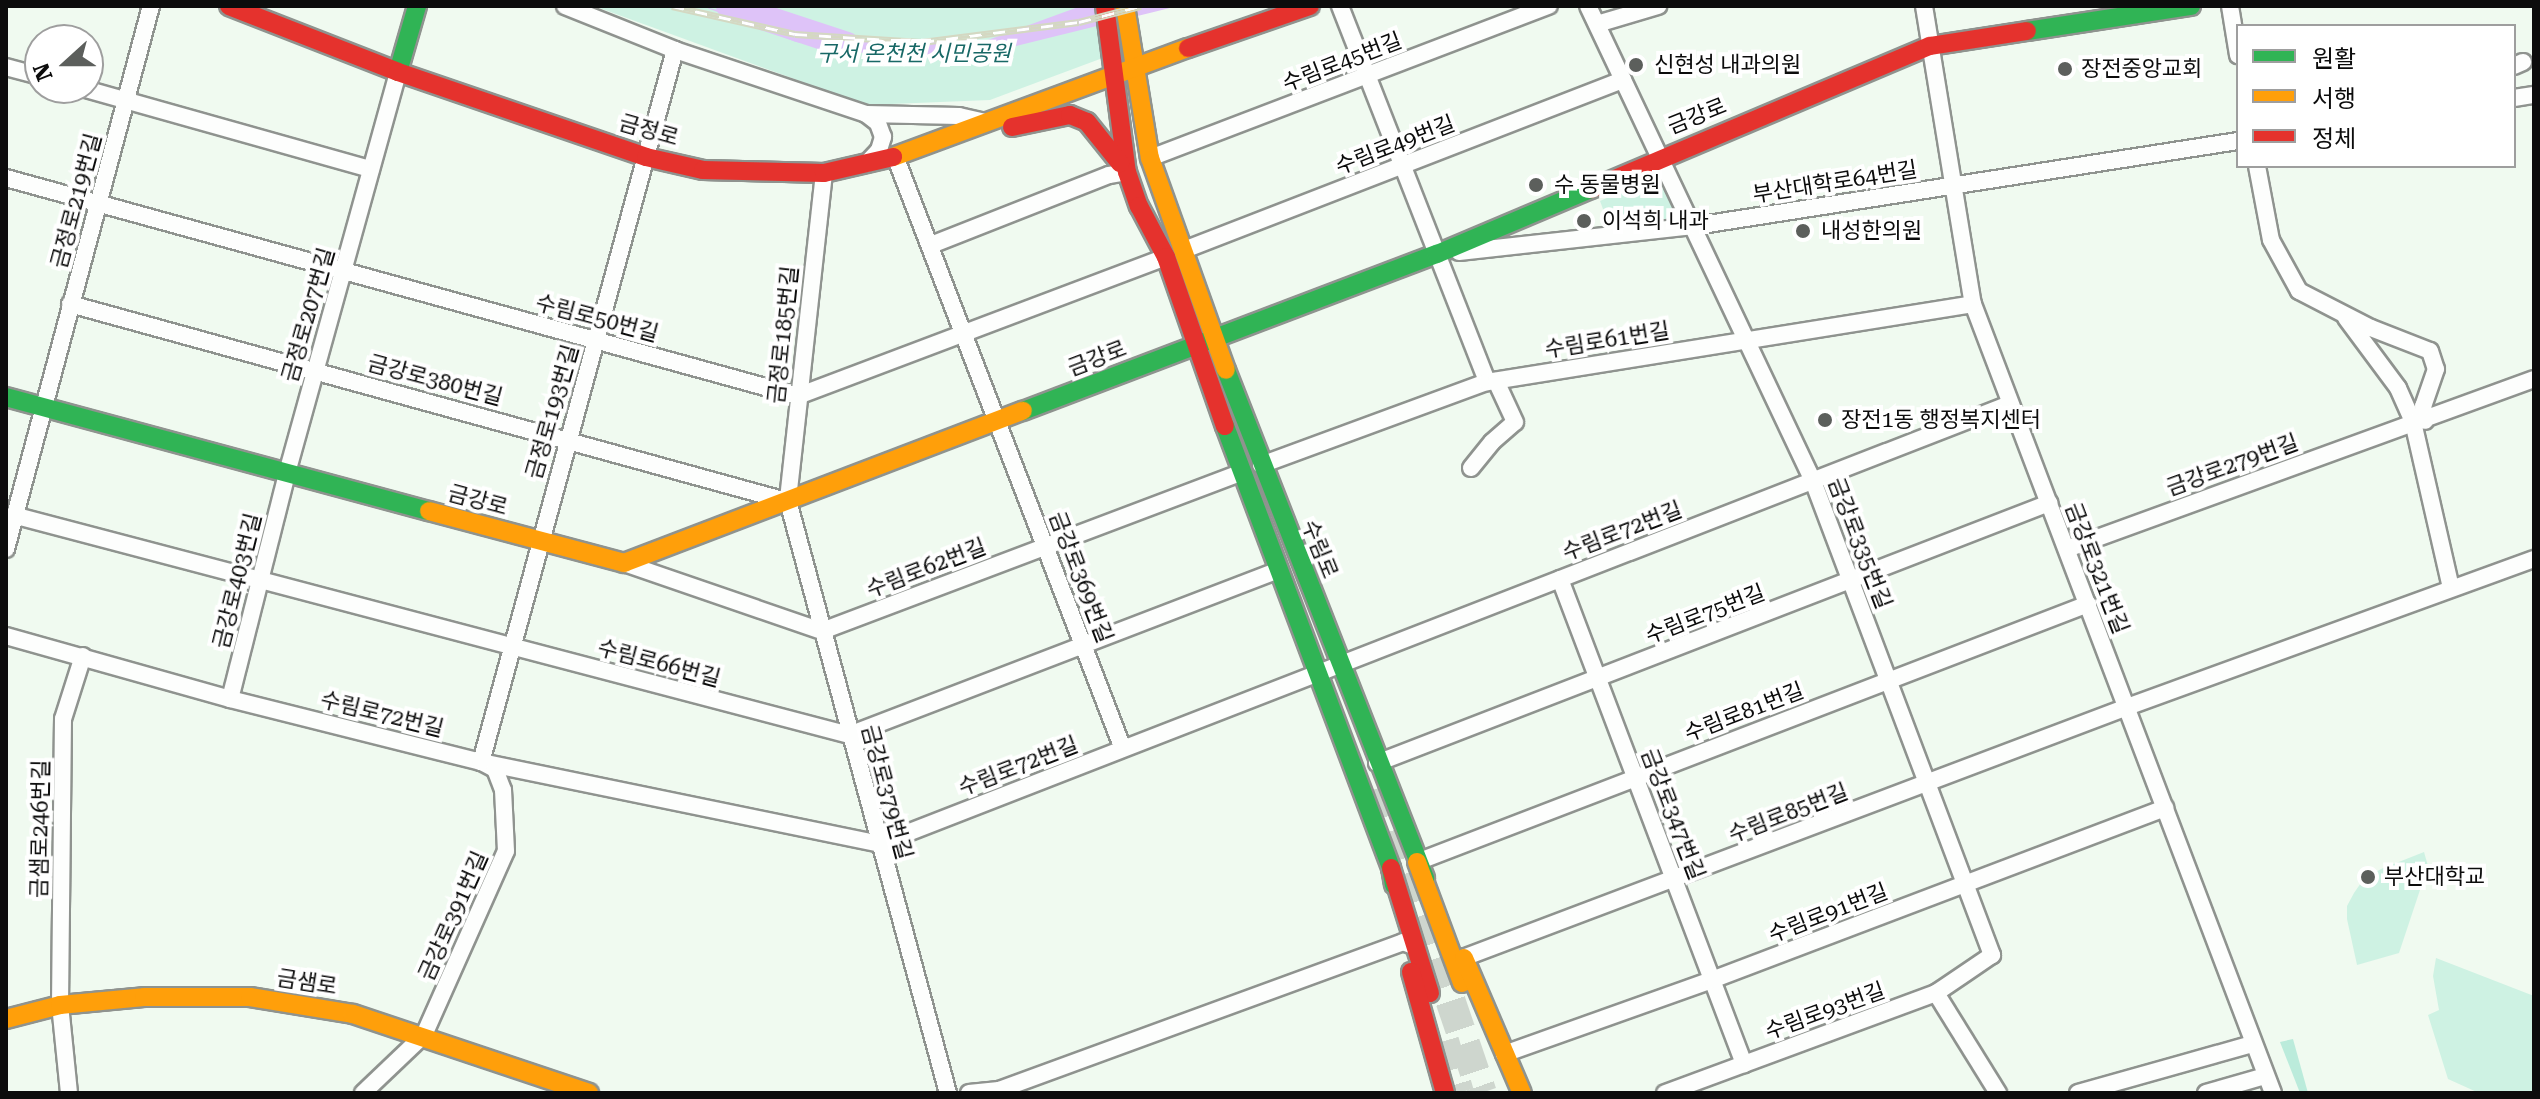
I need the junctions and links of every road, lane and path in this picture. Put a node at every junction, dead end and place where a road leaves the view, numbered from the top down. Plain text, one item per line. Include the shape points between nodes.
1 (151, 6) edge
2 (229, 6) edge
3 (417, 6) edge
4 (565, 6) edge
5 (1105, 6) edge
6 (1125, 6) edge
7 (1310, 6) edge
8 (1340, 6) edge
9 (1549, 6) edge
10 (1588, 6) edge
11 (1658, 6) edge
12 (1924, 6) edge
13 (2191, 6) edge
14 (2230, 6) edge
15 (1597, 24) junction
16 (2236, 43) edge
17 (1930, 46) junction
18 (675, 50) junction
19 (1136, 66) junction
20 (398, 72) junction
21 (1116, 73) junction
22 (1367, 76) junction
23 (1623, 80) junction
24 (104, 94) edge
25 (126, 100) junction
26 (866, 114) junction
27 (986, 123) junction
28 (2236, 141) edge
29 (895, 156) junction
30 (646, 157) junction
31 (1150, 158) junction
32 (1659, 158) junction
33 (865, 165) junction
34 (1404, 165) junction
35 (2257, 168) edge
36 (371, 169) junction
37 (1127, 172) junction
38 (824, 173) junction
39 (6, 178) edge
40 (1953, 186) junction
41 (98, 203) junction
42 (1695, 226) junction
43 (931, 245) junction
44 (1184, 250) junction
45 (1437, 254) junction
46 (1166, 257) junction
47 (344, 271) junction
48 (70, 304) junction
49 (1973, 304) junction
50 (2344, 316) junction
51 (964, 333) junction
52 (595, 340) junction
53 (1746, 340) junction
54 (1204, 344) junction
55 (316, 371) junction
56 (2534, 379) edge
57 (1492, 381) junction
58 (798, 396) junction
59 (6, 397) edge
60 (2010, 404) junction
61 (42, 407) junction
62 (998, 421) junction
63 (2419, 422) junction
64 (567, 439) junction
65 (1261, 465) junction
66 (1471, 468) dead end
67 (1242, 472) junction
68 (287, 473) junction
69 (1813, 481) junction
70 (788, 501) junction
71 (2049, 503) junction
72 (13, 515) junction
73 (539, 541) junction
74 (1046, 546) junction
75 (6, 549) edge
76 (2067, 549) junction
77 (2534, 559) edge
78 (624, 563) junction
79 (1278, 570) junction
80 (1560, 579) junction
81 (259, 580) junction
82 (1851, 581) junction
83 (2451, 588) junction
84 (2088, 604) junction
85 (822, 631) junction
86 (6, 636) edge
87 (1084, 646) junction
88 (512, 647) junction
89 (83, 656) junction
90 (1339, 665) junction
91 (1319, 673) junction
92 (1598, 679) junction
93 (1889, 680) junction
94 (230, 699) junction
95 (2127, 707) junction
96 (849, 735) junction
97 (1123, 749) junction
98 (481, 762) junction
99 (1377, 763) junction
100 (1635, 778) junction
101 (1927, 783) junction
102 (2165, 808) junction
103 (879, 844) junction
104 (1417, 862) junction
105 (1674, 880) junction
106 (1965, 884) junction
107 (1410, 944) junction
108 (1992, 955) joint
109 (1463, 958) junction
110 (1712, 980) junction
111 (1462, 983) dead end
112 (1430, 993) dead end
113 (1936, 993) junction
114 (60, 1005) junction
115 (6, 1019) edge
116 (424, 1035) junction
117 (2252, 1044) junction
118 (1504, 1054) junction
119 (1744, 1064) junction
120 (2265, 1076) junction
121 (69, 1093) edge
122 (363, 1093) edge
123 (589, 1093) edge
124 (948, 1093) edge
125 (969, 1093) edge
126 (1445, 1093) edge
127 (1522, 1093) edge
128 (1665, 1093) edge
129 (1998, 1093) edge
130 (2078, 1093) edge
131 (2206, 1093) edge
132 (2273, 1093) edge

1 - 25 street, 금정로219번길
2 - 20 main road, 금정로
3 - 20 main road
4 - 18 street
5 - 21 main road, 수림로
6 - 19 main road, 수림로
7 - 19 main road, 금정로
8 - 22 street
9 - 22 street, 수림로45번길
10 - 15 street, 금강로335번길
11 - 15 street
12 - 17 street
13 - 17 main road, 금강로
14 - 16 street
15 - 23 street, 금강로335번길
17 - 32 main road, 금강로
17 - 40 street, 금강로321번길
18 - 26 street
18 - 30 street, 금정로193번길
19 - 21 main road, 금정로
19 - 31 main road, 수림로
20 - 30 main road, 금정로
20 - 36 street, 금정로207번길
21 - 27 main road, 금정로
21 - 37 main road, 수림로
22 - 31 street, 수림로45번길
22 - 34 street
23 - 32 street, 금강로335번길
23 - 34 street, 수림로49번길
24 - 25 street
25 - 36 street
25 - 41 street, 금정로219번길
26 - 27 street via 959,116
26 - 33 street via 878,123 883,137
27 - 29 main road, 금정로
27 - 37 main road via 1015,127 1070,115 1087,122
28 - 40 street, 부산대학로64번길
29 - 33 main road, 금정로
29 - 43 street
30 - 38 main road, 금정로 via 703,170
30 - 52 street, 금정로193번길
31 - 44 main road, 수림로
32 - 42 street, 금강로335번길
32 - 45 main road, 금강로
33 - 38 main road, 금정로
34 - 44 street, 수림로49번길
34 - 45 street
35 - 50 street via 2271,240 2299,291
36 - 47 street, 금정로207번길
37 - 43 street
37 - 46 main road, 수림로
38 - 58 street, 금정로185번길
39 - 41 street, 수림로50번길
40 - 42 street, 부산대학로64번길
40 - 49 street, 금강로321번길
41 - 47 street, 수림로50번길
41 - 48 street, 금정로219번길
42 - 45 street, 부산대학로64번길
42 - 53 street, 금강로335번길
43 - 51 street
44 - 54 main road, 수림로
45 - 54 main road, 금강로
45 - 57 street
46 - 51 street
46 - 54 main road, 수림로
47 - 52 street, 수림로50번길
47 - 55 street, 금정로207번길
48 - 55 street, 금강로380번길
48 - 61 street, 금정로219번길
49 - 53 street, 수림로61번길
49 - 60 street, 금강로321번길
50 - 63 street
50 - 63 street via 2430,351 2436,369
51 - 58 street
51 - 62 street
52 - 58 street, 수림로50번길
52 - 64 street, 금정로193번길
53 - 57 street, 수림로61번길
53 - 69 street, 금강로335번길
54 - 62 main road, 금강로
54 - 65 main road, 수림로
54 - 67 main road, 수림로
55 - 64 street, 금강로380번길
55 - 68 street, 금정로207번길
56 - 63 street, 금강로279번길
57 - 65 street, 수림로61번길
57 - 66 street via 1515,422
58 - 70 street, 금정로185번길
59 - 61 main road, 금강로
60 - 69 street, 수림로72번길
60 - 71 street, 금강로321번길
61 - 68 main road, 금강로
61 - 72 street, 금정로219번길
62 - 70 main road, 금강로
62 - 74 street, 금강로369번길
63 - 76 street, 금강로279번길
63 - 83 street
64 - 70 street, 금강로380번길
64 - 73 street, 금정로193번길
65 - 90 main road, 수림로
67 - 74 street, 수림로62번길
67 - 79 main road, 수림로
68 - 73 main road, 금강로
68 - 81 street, 금강로403번길
69 - 80 street, 수림로72번길
69 - 82 street, 금강로335번길
70 - 78 main road, 금강로
70 - 85 street, 금강로379번길
71 - 76 street, 금강로321번길
71 - 82 street, 수림로75번길
72 - 75 street, 금정로219번길
72 - 81 street, 수림로66번길
73 - 78 main road, 금강로
73 - 88 street
74 - 85 street, 수림로62번길
74 - 87 street, 금강로369번길
76 - 84 street, 금강로321번길
77 - 83 street
78 - 85 street
79 - 87 street
79 - 91 main road, 수림로
80 - 90 street, 수림로72번길
80 - 92 street, 금강로347번길
81 - 88 street, 수림로66번길
81 - 94 street, 금강로403번길
82 - 92 street, 수림로75번길
82 - 93 street, 금강로335번길
83 - 95 street
84 - 93 street, 수림로81번길
84 - 95 street, 금강로321번길
85 - 96 street, 금강로379번길
86 - 89 street, 수림로72번길
87 - 96 street
87 - 97 street, 금강로369번길
88 - 96 street, 수림로66번길
88 - 98 street
89 - 94 street, 수림로72번길
89 - 114 street, 금샘로246번길 via 63,719
90 - 91 street, 수림로72번길
90 - 99 main road, 수림로
91 - 97 street, 수림로72번길
91 - 107 main road, 수림로 via 1391,868
92 - 99 street, 수림로75번길
92 - 100 street, 금강로347번길
93 - 100 street, 수림로81번길
93 - 101 street, 금강로335번길
94 - 98 street, 수림로72번길
95 - 101 street, 수림로85번길
95 - 102 street, 금강로321번길
96 - 103 street, 금강로379번길
97 - 103 street, 수림로72번길
98 - 103 street, 수림로72번길
98 - 116 street, 금강로391번길 via 495,769 503,790 506,851
99 - 104 main road, 수림로
100 - 104 street, 수림로81번길
100 - 105 street, 금강로347번길
101 - 105 street, 수림로85번길
101 - 106 street, 금강로335번길
102 - 106 street, 수림로91번길
102 - 117 street, 금강로321번길
103 - 124 street, 금강로379번길
104 - 109 main road, 수림로
104 - 111 main road
105 - 109 street, 수림로85번길
105 - 110 street, 금강로347번길
106 - 108 street, 금강로335번길
106 - 110 street, 수림로91번길
107 - 112 main road
107 - 125 street via 999,1090
107 - 126 main road
108 - 113 street, 수림로93번길
109 - 118 main road, 수림로
110 - 118 street, 수림로91번길
110 - 119 street, 금강로347번길
113 - 119 street, 수림로93번길
113 - 129 street
114 - 115 main road, 금샘로
114 - 116 main road, 금샘로 via 144,997 250,997 353,1014
114 - 121 street, 금샘로246번길
116 - 122 street
116 - 123 main road, 금샘로
117 - 120 street, 금강로321번길
117 - 130 street
118 - 127 main road, 수림로
119 - 128 street, 수림로93번길
120 - 131 street
120 - 132 street, 금강로321번길

